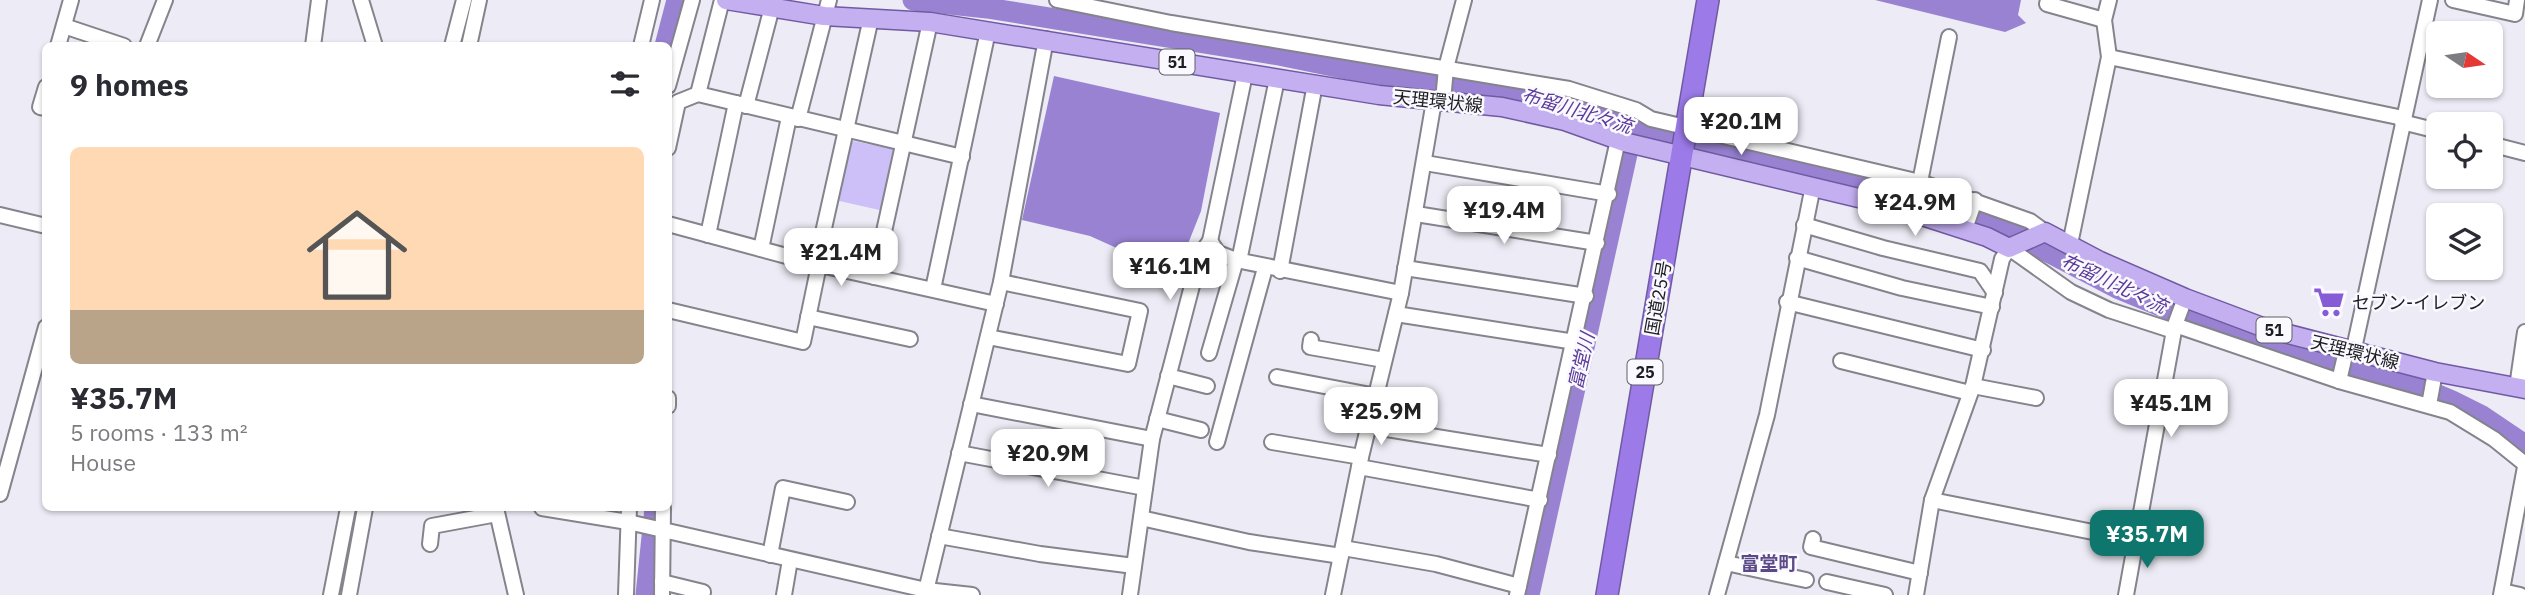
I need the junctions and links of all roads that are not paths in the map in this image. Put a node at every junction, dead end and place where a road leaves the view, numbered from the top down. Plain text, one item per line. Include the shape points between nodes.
1 (71, 0) edge
2 (164, 0) edge
3 (318, 0) edge
4 (360, 0) edge
5 (464, 0) edge
6 (480, 0) edge
7 (652, 0) edge
8 (692, 0) edge
9 (724, 0) edge
10 (1057, 0) edge
11 (1464, 0) edge
12 (1708, 0) edge
13 (2048, 0) edge
14 (2109, 0) edge
15 (2430, 0) edge
16 (2453, 0) edge
17 (2517, 0) edge
18 (824, 5) edge
19 (772, 8) junction
20 (871, 19) junction
21 (2104, 20) junction
22 (930, 22) junction
23 (64, 26) junction
24 (988, 31) junction
25 (1949, 37) dead end
26 (1046, 39) junction
27 (59, 42) edge
28 (112, 42) edge
29 (148, 42) edge
30 (313, 42) edge
31 (375, 42) edge
32 (453, 42) edge
33 (470, 42) edge
34 (642, 42) edge
35 (2109, 57) junction
36 (1446, 70) junction
37 (672, 72) edge
38 (1245, 74) junction
39 (1276, 79) junction
40 (1315, 85) junction
41 (698, 94) junction
42 (1440, 99) junction
43 (741, 105) junction
44 (793, 118) junction
45 (2403, 120) junction
46 (2426, 127) edge
47 (672, 130) edge
48 (845, 130) junction
49 (1685, 140) junction
50 (1626, 142) junction
51 (904, 144) junction
52 (2503, 147) edge
53 (2525, 153) edge
54 (962, 157) junction
55 (1425, 163) junction
56 (1920, 182) junction
57 (1813, 186) junction
58 (1609, 194) junction
59 (1975, 200) junction
60 (1416, 214) junction
61 (0, 215) edge
62 (42, 224) edge
63 (672, 225) edge
64 (1804, 225) junction
65 (1965, 229) junction
66 (2040, 232) junction
67 (708, 235) junction
68 (1210, 242) junction
69 (1597, 243) junction
70 (2070, 244) junction
71 (2013, 247) junction
72 (761, 249) junction
73 (1797, 258) junction
74 (1238, 260) junction
75 (817, 265) junction
76 (1405, 268) junction
77 (1273, 269) junction
78 (874, 277) junction
79 (1002, 282) junction
80 (933, 289) junction
81 (1401, 293) junction
82 (1586, 296) junction
83 (2185, 298) junction
84 (1994, 300) junction
85 (1787, 302) junction
86 (996, 304) junction
87 (672, 311) edge
88 (1396, 314) junction
89 (808, 317) junction
90 (2174, 328) junction
91 (2525, 332) edge
92 (988, 337) junction
93 (910, 339) dead end
94 (1311, 340) dead end
95 (42, 342) edge
96 (1575, 342) junction
97 (1983, 350) junction
98 (2349, 352) junction
99 (1209, 353) dead end
100 (1384, 360) junction
101 (1841, 361) dead end
102 (2435, 372) junction
103 (1168, 376) junction
104 (1278, 377) dead end
105 (2339, 381) junction
106 (1207, 386) dead end
107 (2521, 388) edge
108 (1972, 390) junction
109 (1376, 396) junction
110 (2036, 398) dead end
111 (971, 404) junction
112 (2429, 405) junction
113 (1157, 419) junction
114 (1368, 426) junction
115 (1201, 430) dead end
116 (1152, 439) junction
117 (1217, 442) dead end
118 (1272, 442) dead end
119 (959, 453) junction
120 (1549, 455) junction
121 (1360, 462) junction
122 (2525, 469) edge
123 (1145, 488) junction
124 (0, 494) edge
125 (1540, 500) junction
126 (1932, 500) junction
127 (847, 502) dead end
128 (347, 511) edge
129 (364, 511) edge
130 (496, 511) edge
131 (579, 511) edge
132 (663, 511) edge
133 (629, 515) edge
134 (1141, 518) junction
135 (661, 530) junction
136 (939, 536) junction
137 (1813, 539) dead end
138 (2133, 540) junction
139 (430, 544) dead end
140 (1342, 552) junction
141 (770, 555) junction
142 (790, 560) junction
143 (1726, 563) junction
144 (1134, 566) junction
145 (1920, 573) junction
146 (1806, 580) dead end
147 (1827, 582) dead end
148 (662, 589) edge
149 (1518, 591) edge
150 (703, 592) dead end
151 (925, 592) edge
152 (2501, 593) edge
153 (331, 595) edge
154 (349, 595) edge
155 (516, 595) edge
156 (626, 595) edge
157 (785, 595) edge
158 (972, 595) edge
159 (1130, 595) edge
160 (1334, 595) edge
161 (1607, 595) edge
162 (1717, 595) edge
163 (1885, 595) edge
164 (1916, 595) edge
165 (2126, 595) edge
166 (2520, 595) edge

1 - 23 street
2 - 29 street
3 - 30 street
4 - 31 street
5 - 32 street
6 - 33 street
7 - 34 street
8 - 37 street
9 - 19 main road, 天理環状線 / 51
9 - 41 street
10 - 36 street
11 - 36 street
12 - 49 highway, 国道25号 / 25
13 - 21 street via 2047,4
14 - 21 street
15 - 45 street
16 - 17 street via 2515,14
18 - 19 main road, 天理環状線 / 51
18 - 20 main road, 天理環状線 / 51
18 - 44 street
19 - 43 street
20 - 22 main road, 天理環状線 / 51
20 - 48 street
21 - 35 street
22 - 24 main road, 天理環状線 / 51
22 - 51 street
23 - 27 street
23 - 28 street
24 - 26 main road, 天理環状線 / 51
24 - 54 street
25 - 56 street
26 - 38 main road, 天理環状線 / 51
26 - 79 street
35 - 45 street
35 - 70 street
36 - 42 street
36 - 49 street via 1569,89 1636,110
38 - 39 main road, 天理環状線 / 51
38 - 68 street
39 - 40 main road, 天理環状線 / 51
39 - 74 street
40 - 42 main road, 天理環状線 / 51
40 - 77 street
41 - 43 street
41 - 47 street via 678,102
42 - 50 main road, 天理環状線 / 51 via 1565,121
42 - 55 street via 1421,161
43 - 44 street
43 - 67 street
44 - 48 street
44 - 72 street
45 - 46 street
45 - 98 street
48 - 51 street
48 - 75 street
49 - 50 main road, 天理環状線 / 51
49 - 56 street
49 - 57 main road, 天理環状線 / 51
49 - 161 highway, 国道25号 / 25
50 - 58 street
51 - 54 street
51 - 78 street
52 - 53 street
54 - 80 street
55 - 58 street
55 - 60 street
56 - 59 street
57 - 64 street
57 - 65 main road, 天理環状線 / 51
58 - 69 street
59 - 65 street
59 - 66 street via 2030,221
60 - 69 street
60 - 76 street
61 - 62 street
63 - 67 street
64 - 73 street
64 - 84 street via 1980,271
65 - 71 main road, 天理環状線 / 51
66 - 70 main road, 天理環状線 / 51
66 - 71 main road
67 - 72 street
68 - 74 street via 1218,253
68 - 103 street via 1200,256
69 - 82 street
70 - 83 main road, 天理環状線 / 51
71 - 84 street via 2002,259
71 - 90 street via 2071,292 2109,310
72 - 75 street
73 - 84 street via 1902,289
73 - 85 street
74 - 77 street
74 - 99 street
75 - 78 street
75 - 89 street
76 - 81 street
76 - 82 street
77 - 81 street
77 - 117 street
78 - 80 street
79 - 86 street
79 - 92 street via 1140,311 1128,364
80 - 86 street
81 - 88 street
82 - 96 street
83 - 90 street
83 - 98 main road, 天理環状線 / 51
84 - 97 street
85 - 97 street
85 - 143 street via 1767,415
86 - 92 street
87 - 89 street via 803,342
88 - 96 street
88 - 100 street
89 - 93 street
90 - 105 street
90 - 138 street
91 - 107 street via 2517,372
92 - 111 street
94 - 100 street via 1310,347
95 - 124 street
96 - 120 street
97 - 108 street
98 - 102 main road, 天理環状線 / 51
98 - 105 street
100 - 109 street
101 - 108 street
102 - 107 main road, 天理環状線 / 51
102 - 112 street
103 - 106 street
103 - 113 street
104 - 109 street
105 - 112 street
108 - 110 street
108 - 126 street
109 - 114 street
111 - 116 street
111 - 119 street
112 - 122 street via 2483,432
113 - 115 street
113 - 116 street
114 - 120 street
114 - 121 street
116 - 123 street
118 - 121 street
119 - 123 street
119 - 136 street
120 - 125 street
121 - 125 street
121 - 140 street
122 - 152 street
123 - 134 street
125 - 149 street
126 - 138 street
126 - 145 street
127 - 141 street via 783,488
128 - 153 street
129 - 154 street
130 - 139 street via 432,526
130 - 155 street
131 - 133 street
132 - 135 street
133 - 135 street
133 - 156 street
134 - 140 street via 1249,542
134 - 144 street
135 - 141 street
135 - 148 street
136 - 144 street
136 - 151 street
137 - 145 street via 1811,547
138 - 165 street
140 - 149 street via 1436,564
140 - 160 street
141 - 142 street
142 - 151 street
142 - 157 street
143 - 146 street
143 - 162 street
144 - 159 street
145 - 164 street
147 - 163 street
148 - 150 street
151 - 158 street
152 - 166 street

